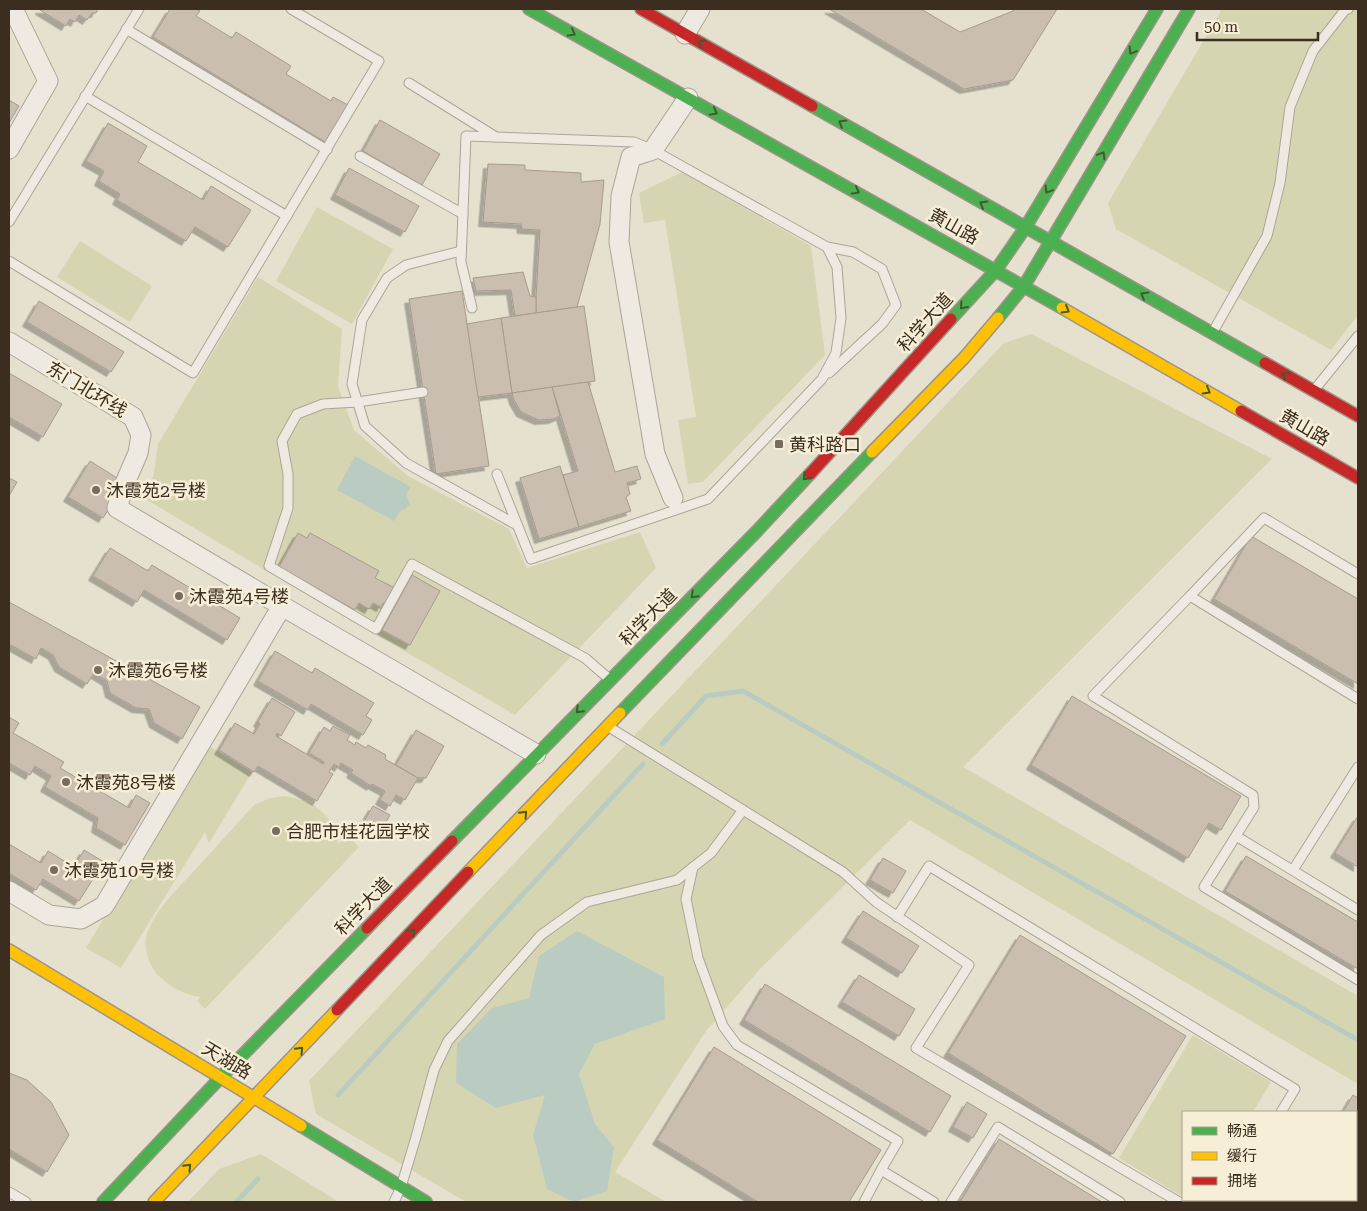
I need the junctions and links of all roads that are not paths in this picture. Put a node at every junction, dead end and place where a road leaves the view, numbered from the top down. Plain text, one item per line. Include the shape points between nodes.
1 (12, 9) edge
2 (139, 9) edge
3 (291, 9) edge
4 (530, 9) edge
5 (641, 9) edge
6 (700, 9) edge
7 (1157, 9) edge
8 (1189, 9) edge
9 (1348, 9) edge
10 (126, 29) junction
11 (685, 34) junction
12 (409, 83) dead end
13 (85, 96) junction
14 (688, 98) junction
15 (496, 137) junction
16 (9, 149) edge
17 (327, 150) junction
18 (654, 150) junction
19 (360, 156) dead end
20 (463, 214) junction
21 (287, 216) junction
22 (9, 222) edge
23 (1025, 228) junction
24 (1050, 242) junction
25 (827, 247) junction
26 (461, 251) junction
27 (9, 260) edge
28 (996, 270) junction
29 (1024, 286) junction
30 (472, 308) dead end
31 (1212, 334) junction
32 (1358, 336) edge
33 (9, 342) edge
34 (822, 379) junction
35 (1313, 391) junction
36 (423, 392) dead end
37 (358, 402) junction
38 (1358, 416) edge
39 (497, 474) dead end
40 (1358, 478) edge
41 (674, 498) dead end
42 (517, 525) junction
43 (1358, 574) edge
44 (1190, 596) junction
45 (282, 606) junction
46 (610, 680) junction
47 (1358, 698) edge
48 (607, 726) junction
49 (536, 754) junction
50 (1358, 767) edge
51 (743, 810) junction
52 (1236, 836) junction
53 (693, 867) junction
54 (1293, 870) junction
55 (9, 890) edge
56 (1358, 910) edge
57 (897, 917) junction
58 (9, 950) edge
59 (1358, 980) edge
60 (221, 1077) junction
61 (254, 1098) junction
62 (1282, 1111) edge
63 (881, 1170) junction
64 (401, 1187) junction
65 (9, 1192) edge
66 (26, 1202) edge
67 (104, 1202) edge
68 (154, 1202) edge
69 (394, 1202) edge
70 (426, 1202) edge
71 (864, 1202) edge
72 (934, 1202) edge
73 (951, 1202) edge
74 (1120, 1202) edge
75 (1179, 1202) edge

1 - 16 street via 48,81
2 - 10 lane
3 - 17 lane via 380,61
4 -> 14 main road, 黄山路
5 - 11 main road, 黄山路
6 - 11 street
7 -> 23 main road, 科学大道
24 -> 8 main road
9 - 31 lane via 1313,52 1290,107 1280,183 1267,236
10 - 13 lane
10 - 17 lane
23 -> 11 main road, 黄山路
12 - 15 lane
13 - 21 lane
13 - 22 lane
14 - 18 street
14 -> 28 main road, 黄山路
15 - 18 lane via 634,142
15 - 20 lane via 466,136
17 - 21 lane
18 - 25 lane
18 - 41 street via 631,156 621,196 619,242 656,454
19 - 20 lane
20 - 26 lane
21 - 27 lane via 194,373
23 - 24 main road, 黄山路
23 - 28 main road, 科学大道
24 - 29 main road
31 -> 24 main road, 黄山路
25 - 34 lane via 837,267 841,318 836,353
25 - 34 lane via 853,252 882,269 896,305 882,324
26 - 30 lane
26 - 37 lane via 406,265 387,278 362,320 352,384
28 - 29 main road, 黄山路
28 -> 46 main road, 科学大道 via 757,531
29 -> 40 main road, 黄山路
29 - 48 main road via 964,358
35 -> 31 main road, 黄山路
32 - 35 lane
33 - 45 street, 东门北环线 via 133,417 141,435 138,453 117,508
34 - 42 lane via 708,500 531,559
35 - 38 main road, 黄山路
36 - 37 lane
37 - 42 lane via 364,426 406,463
37 - 46 lane via 323,404 297,414 282,441 288,474 288,508 268,566 376,629 412,564 585,658
39 - 42 lane
43 - 44 lane via 1264,518
44 - 47 lane
44 - 52 lane via 1093,696 1253,795 1254,807
45 - 49 street
45 - 55 street via 104,906 81,919 49,914
46 -> 49 main road, 科学大道
48 - 51 lane
61 -> 48 main road
49 - 60 main road, 科学大道
50 - 54 lane
51 - 53 lane via 711,853
51 - 57 lane via 843,872
52 - 54 lane
52 - 59 lane via 1204,887
53 - 63 lane via 686,900 698,958 723,1026 737,1045 898,1141
53 - 64 lane via 677,880 587,902 541,935 448,1042 434,1070
54 - 56 lane
57 - 62 lane via 929,866 1295,1089
57 - 75 lane via 969,965 916,1048
58 - 60 main road, 天湖路
60 - 61 main road, 天湖路
60 - 67 main road, 科学大道
61 - 64 main road, 天湖路
68 -> 61 main road
63 - 71 lane
63 - 72 lane
64 - 69 lane
64 - 70 main road, 天湖路
65 - 66 lane
73 - 74 lane via 998,1127

